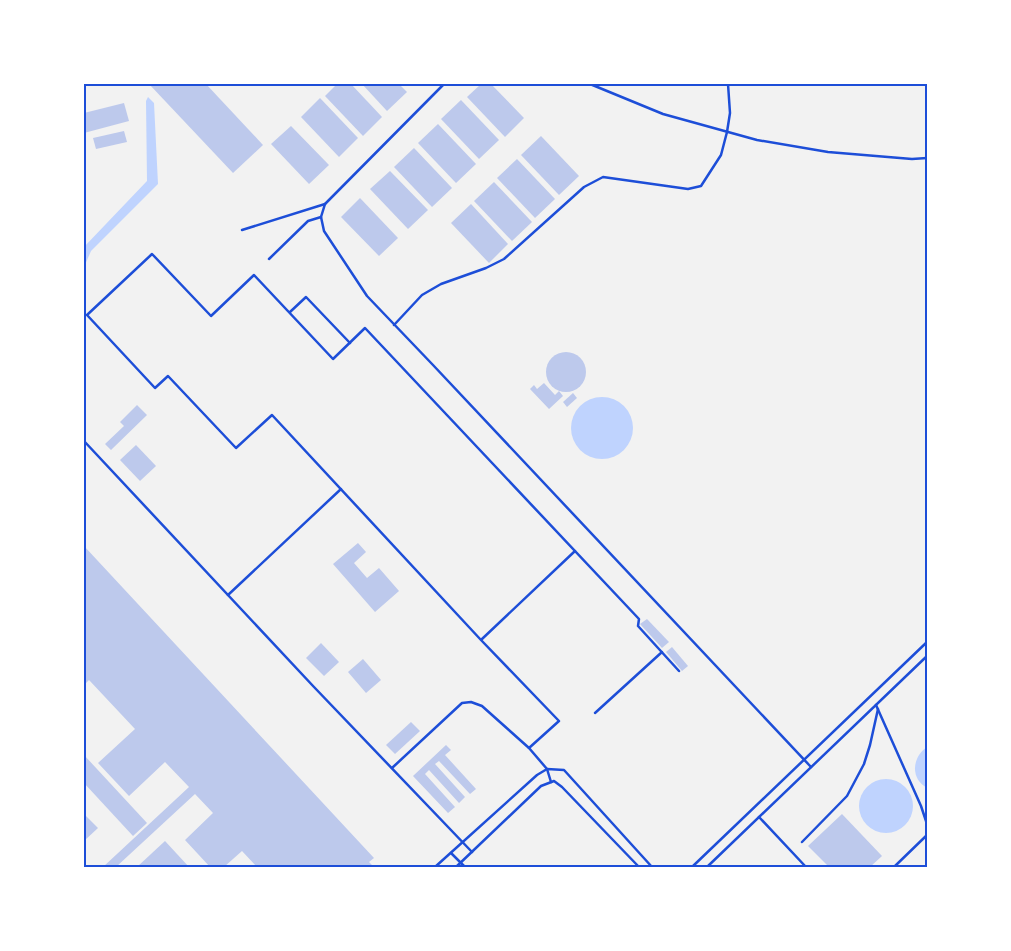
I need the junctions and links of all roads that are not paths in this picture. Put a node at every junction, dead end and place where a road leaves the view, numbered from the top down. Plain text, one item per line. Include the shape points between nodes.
1 (444, 84) edge
2 (590, 84) edge
3 (728, 84) edge
4 (727, 132) junction
5 (927, 158) edge
6 (325, 204) junction
7 (320, 217) junction
8 (242, 230) dead end
9 (269, 259) dead end
10 (290, 312) junction
11 (394, 325) junction
12 (350, 342) junction
13 (84, 441) edge
14 (341, 489) junction
15 (575, 551) junction
16 (228, 595) junction
17 (481, 640) junction
18 (927, 642) edge
19 (662, 652) junction
20 (927, 656) edge
21 (679, 671) dead end
22 (876, 705) junction
23 (878, 709) junction
24 (595, 712) dead end
25 (529, 748) junction
26 (805, 760) junction
27 (811, 767) junction
28 (392, 768) junction
29 (547, 769) junction
30 (551, 782) junction
31 (759, 817) junction
32 (927, 824) edge
33 (927, 835) edge
34 (463, 842) junction
35 (802, 842) dead end
36 (472, 852) junction
37 (451, 853) junction
38 (461, 863) junction
39 (436, 867) edge
40 (456, 867) edge
41 (465, 867) edge
42 (639, 867) edge
43 (652, 867) edge
44 (692, 867) edge
45 (707, 867) edge
46 (806, 867) edge
47 (894, 867) edge

1 - 6 lane
2 - 4 lane via 663,114
3 - 4 lane via 730,113
4 - 5 lane via 828,152
4 - 11 lane via 721,155 701,186 688,189 603,177 584,187 504,259 422,294
6 - 7 lane
6 - 8 lane
7 - 9 lane via 308,221
7 - 11 lane via 324,231 366,296
10 - 12 lane via 306,297
10 - 12 lane via 333,359
10 - 14 lane via 254,275 211,316 152,254 87,315 155,388 168,376 236,448 272,415
11 - 26 lane
12 - 15 lane via 365,328
13 - 16 lane
14 - 16 lane
14 - 17 lane
15 - 17 lane
15 - 19 lane via 639,619 638,626
16 - 28 lane
17 - 25 lane via 559,721
18 - 26 lane
19 - 21 lane
19 - 24 lane
20 - 22 lane
22 - 23 lane
22 - 27 lane
23 - 32 lane
23 - 35 lane via 864,764 847,796
25 - 28 lane via 482,706 462,703
25 - 29 lane
26 - 27 lane
26 - 44 lane
27 - 31 lane
28 - 34 lane
29 - 30 lane
29 - 34 lane via 536,774
29 - 43 lane via 564,770
30 - 36 lane via 541,786
30 - 42 lane via 562,786
31 - 45 lane
31 - 46 lane
33 - 47 lane
34 - 36 lane
34 - 37 lane
36 - 38 lane
37 - 38 lane
37 - 39 lane
38 - 40 lane
38 - 41 lane

